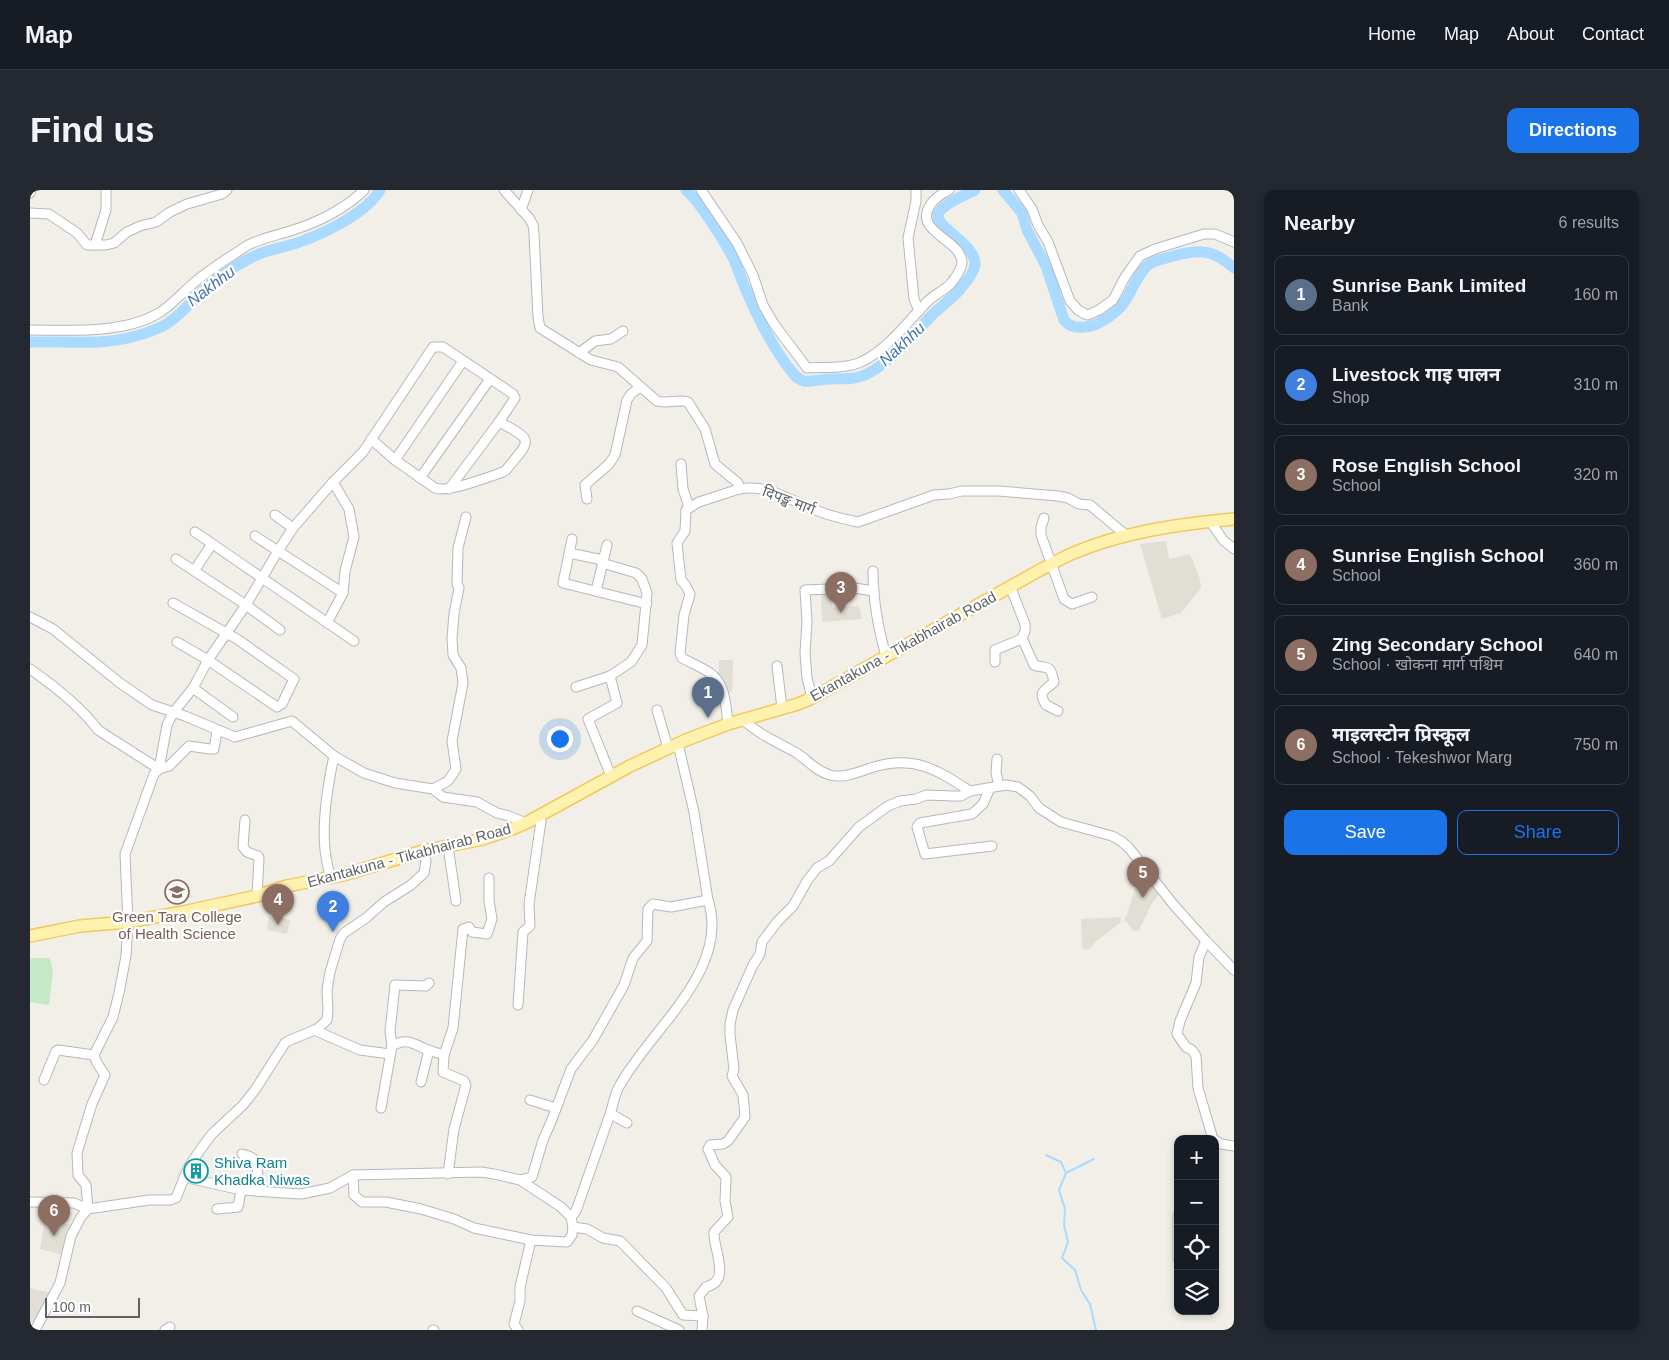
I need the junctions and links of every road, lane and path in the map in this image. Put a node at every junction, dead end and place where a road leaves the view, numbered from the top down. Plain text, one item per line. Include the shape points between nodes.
1 (106, 190) edge
2 (227, 190) edge
3 (364, 190) edge
4 (504, 190) edge
5 (528, 190) edge
6 (701, 190) edge
7 (916, 190) edge
8 (949, 190) edge
9 (1018, 190) edge
10 (520, 210) junction
11 (30, 213) edge
12 (1234, 242) edge
13 (95, 245) junction
14 (918, 311) junction
15 (30, 330) edge
16 (623, 331) dead end
17 (579, 353) junction
18 (463, 361) junction
19 (490, 380) junction
20 (640, 387) junction
21 (500, 422) junction
22 (371, 439) junction
23 (395, 460) junction
24 (681, 464) dead end
25 (420, 478) junction
26 (333, 482) junction
27 (448, 489) junction
28 (739, 489) junction
29 (588, 499) dead end
30 (689, 508) junction
31 (275, 515) dead end
32 (466, 517) dead end
33 (1044, 518) dead end
34 (1234, 519) edge
35 (1210, 521) junction
36 (293, 528) junction
37 (195, 532) dead end
38 (255, 536) dead end
39 (1127, 536) junction
40 (572, 539) dead end
41 (212, 544) junction
42 (607, 545) dead end
43 (1234, 549) edge
44 (278, 551) junction
45 (569, 553) junction
46 (176, 560) dead end
47 (603, 562) junction
48 (1052, 564) junction
49 (873, 570) dead end
50 (194, 571) junction
51 (263, 578) junction
52 (1010, 586) junction
53 (596, 591) junction
54 (874, 591) junction
55 (343, 593) junction
56 (1092, 597) dead end
57 (173, 603) dead end
58 (647, 604) junction
59 (246, 605) junction
60 (30, 617) edge
61 (327, 623) junction
62 (280, 630) dead end
63 (227, 634) junction
64 (1022, 638) junction
65 (354, 641) dead end
66 (177, 642) dead end
67 (886, 656) junction
68 (208, 660) junction
69 (996, 662) dead end
70 (777, 666) dead end
71 (30, 669) edge
72 (610, 676) junction
73 (576, 687) dead end
74 (193, 688) junction
75 (812, 698) junction
76 (782, 708) junction
77 (656, 710) dead end
78 (1058, 711) dead end
79 (173, 712) junction
80 (233, 717) dead end
81 (743, 720) junction
82 (728, 724) junction
83 (217, 731) junction
84 (673, 746) junction
85 (334, 756) junction
86 (997, 759) dead end
87 (159, 769) junction
88 (611, 776) junction
89 (994, 787) junction
90 (433, 789) junction
91 (970, 791) junction
92 (540, 816) junction
93 (245, 820) dead end
94 (526, 823) junction
95 (448, 846) junction
96 (992, 846) dead end
97 (423, 851) junction
98 (330, 877) junction
99 (489, 878) dead end
100 (257, 896) junction
101 (708, 900) junction
102 (456, 901) dead end
103 (128, 922) junction
104 (30, 936) edge
105 (1206, 941) junction
106 (1234, 970) edge
107 (429, 983) dead end
108 (518, 1005) dead end
109 (314, 1030) junction
110 (391, 1050) junction
111 (429, 1050) junction
112 (94, 1055) junction
113 (444, 1055) junction
114 (44, 1080) dead end
115 (421, 1082) dead end
116 (530, 1100) dead end
117 (381, 1108) dead end
118 (556, 1108) junction
119 (610, 1114) junction
120 (627, 1123) dead end
121 (1212, 1135) edge
122 (1219, 1143) edge
123 (1233, 1148) edge
124 (242, 1154) dead end
125 (448, 1174) junction
126 (353, 1176) junction
127 (184, 1177) junction
128 (520, 1180) junction
129 (241, 1190) junction
130 (259, 1191) junction
131 (30, 1202) edge
132 (88, 1209) junction
133 (217, 1209) dead end
134 (571, 1217) junction
135 (573, 1227) junction
136 (531, 1240) junction
137 (637, 1311) dead end
138 (702, 1316) junction
139 (35, 1330) edge
140 (518, 1330) edge
141 (678, 1330) edge
142 (702, 1330) edge

1 - 13 street via 106,210
2 - 13 street via 187,204 156,222 127,232 114,242
3 - 15 street via 351,202 307,226 248,245 194,282 156,315 96,330
4 - 10 street
5 - 10 street
6 - 14 street via 737,243 774,324 807,368 854,365 864,361 894,338
7 - 14 street via 908,238
8 - 14 street via 933,200 926,218 930,227 956,250 962,262 952,283
9 - 12 street via 1032,209 1048,242 1070,301 1088,315 1113,300 1140,256 1204,234 1215,234
10 - 17 street via 533,225 540,328
11 - 13 street via 49,214 77,233 84,243
16 - 17 street via 611,339 595,341
17 - 20 street via 591,360 618,367
18 - 19 street
18 - 22 street via 443,347 433,347
18 - 23 street
19 - 21 street via 515,398
19 - 25 street
20 - 28 street via 657,401 688,402 705,430 715,464 738,483
20 - 29 street via 627,400 612,461 585,485
21 - 27 street
21 - 27 street via 522,434 525,446 503,472
22 - 23 street
22 - 26 street via 363,452
23 - 25 street
24 - 30 street via 683,489
25 - 27 street via 439,490
26 - 36 street
26 - 55 street via 349,509 354,537
28 - 30 street, दिपङ्ख मार्ग
28 - 39 street, दिपङ्ख मार्ग via 763,488 813,509 858,522 934,495 962,491 1058,496 1090,505
30 - 82 street via 686,510 685,531 677,543 681,580 690,594 680,653 682,658 715,677 724,695
31 - 36 street
32 - 90 street via 458,548 459,588 452,638 453,655 461,668 463,682 452,741 456,769 448,781
33 - 48 street via 1042,535
34 - 35 main road, Ekantakuna - Tikabhairab Road
35 - 39 main road, Ekantakuna - Tikabhairab Road
35 - 43 street
36 - 44 street
37 - 41 street
38 - 44 street
39 - 48 main road, Ekantakuna - Tikabhairab Road via 1078,551
40 - 45 street
41 - 50 street
41 - 51 street
42 - 47 street
44 - 51 street
44 - 55 street
45 - 47 street
45 - 53 street via 563,583
46 - 50 street
47 - 53 street
47 - 58 street via 636,573 647,593
48 - 52 main road, Ekantakuna - Tikabhairab Road
48 - 56 street via 1064,599 1072,604
49 - 54 street
50 - 59 street
51 - 59 street
51 - 61 street
52 - 64 street via 1025,624
52 - 67 main road, Ekantakuna - Tikabhairab Road
53 - 58 street
54 - 67 street
54 - 75 street via 854,588 805,590 805,653
55 - 61 street
57 - 63 street
58 - 72 street via 642,645 632,662
59 - 62 street
59 - 63 street
60 - 79 street via 53,629 143,700
61 - 65 street
63 - 68 street
63 - 68 street via 294,679 282,704 277,707
64 - 69 street via 995,650
64 - 78 street via 1034,665 1049,668 1054,682 1044,689 1042,695 1046,705
66 - 68 street
67 - 75 main road, Ekantakuna - Tikabhairab Road
68 - 74 street
70 - 76 street
71 - 87 street via 54,685 98,730
72 - 73 street
72 - 88 street via 617,703 588,719
74 - 79 street
74 - 80 street
75 - 76 main road, Ekantakuna - Tikabhairab Road
76 - 81 main road, Ekantakuna - Tikabhairab Road
77 - 84 street
79 - 83 street
79 - 87 street via 167,725
81 - 82 main road, Ekantakuna - Tikabhairab Road
81 - 91 street via 756,732 831,775 854,774 893,763 908,763 936,770
82 - 84 main road, Ekantakuna - Tikabhairab Road
83 - 85 street via 235,737 292,721
83 - 87 street via 214,749 189,746 169,766
84 - 88 main road, Ekantakuna - Tikabhairab Road
84 - 101 street via 694,812
85 - 90 street via 364,774
85 - 98 street via 328,786 324,849
86 - 89 street
87 - 103 street via 154,774 125,854
88 - 92 main road, Ekantakuna - Tikabhairab Road
89 - 91 street
89 - 96 street via 972,814 920,823 917,827 925,854
89 - 105 street via 1018,787 1039,808 1061,822 1112,836 1121,842
90 - 94 street via 443,797 477,802
91 - 138 street via 961,796 926,795 895,803 876,814 859,827 829,861 817,868 793,906 762,942 730,1024 732,1076 742,1095 745,1117 728,1141 708,1148 715,1165 726,1177 728,1217 714,1232 720,1266 718,1279 699,1296
92 - 94 main road, Ekantakuna - Tikabhairab Road
92 - 108 street via 529,904 530,926 523,932
93 - 100 street via 243,847 259,858
94 - 95 main road, Ekantakuna - Tikabhairab Road via 483,839
95 - 97 main road, Ekantakuna - Tikabhairab Road
95 - 102 street
97 - 98 main road, Ekantakuna - Tikabhairab Road
97 - 109 street via 424,873 340,939 328,981 327,1020
98 - 100 main road, Ekantakuna - Tikabhairab Road
99 - 113 street via 492,919 487,934 472,932 469,927 463,929 454,1028
100 - 103 main road, Ekantakuna - Tikabhairab Road
101 - 118 street via 671,907 653,904 648,909 647,940 633,958 624,985 593,1040 571,1068
101 - 119 street via 712,926 708,956 687,993 619,1086
103 - 104 main road, Ekantakuna - Tikabhairab Road via 80,926
103 - 112 street via 126,956 113,1017
105 - 106 street
105 - 121 street via 1199,956 1196,983 1178,1034 1196,1056 1198,1088
107 - 110 street via 426,986 395,985
109 - 110 street via 360,1050
109 - 127 street via 285,1043 255,1090 212,1134
110 - 111 street via 404,1041
110 - 117 street
111 - 113 street
111 - 115 street
112 - 114 street via 58,1050
112 - 132 street via 105,1075 77,1153 78,1175 86,1185
113 - 125 street via 443,1072 466,1085 454,1129
116 - 118 street
118 - 128 street via 542,1140 532,1177
119 - 120 street
119 - 134 street via 576,1211
122 - 123 street
124 - 130 street via 257,1164
125 - 126 street
125 - 128 street via 482,1172
126 - 130 street via 330,1188 306,1194
126 - 136 street via 354,1195 362,1202 386,1202 421,1209 474,1228
127 - 129 street
127 - 132 street via 176,1198
128 - 134 street
129 - 130 street
129 - 133 street via 238,1207
131 - 132 street via 74,1203
132 - 139 street via 71,1236 60,1283
134 - 135 street
135 - 136 street via 567,1242
135 - 138 street via 620,1241 666,1288 682,1315
136 - 140 street via 514,1324
137 - 141 street
138 - 142 street

